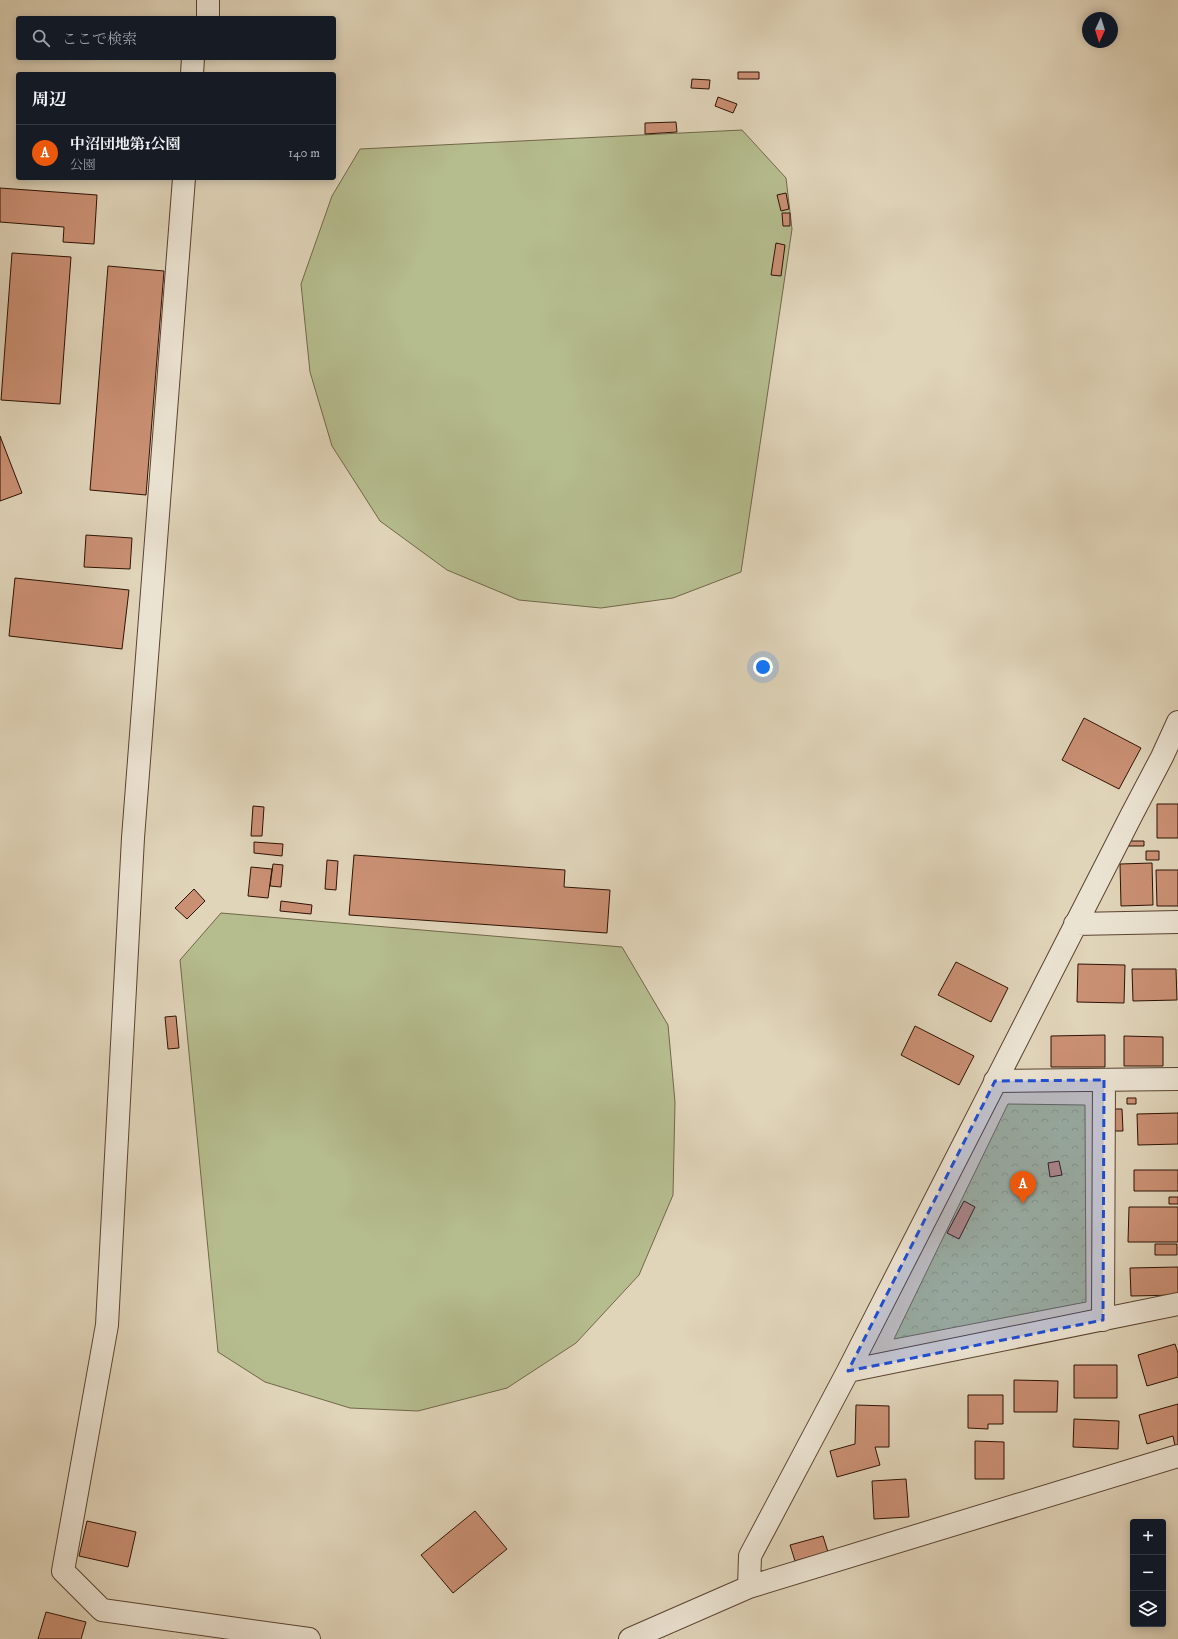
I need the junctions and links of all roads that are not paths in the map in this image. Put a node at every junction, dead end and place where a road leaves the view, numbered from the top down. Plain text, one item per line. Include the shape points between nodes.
1 (208, 0) edge
2 (208, 16) edge
3 (193, 60) edge
4 (192, 72) edge
5 (184, 180) edge
6 (1178, 722) edge
7 (1170, 757) edge
8 (1178, 922) edge
9 (1075, 924) junction
10 (1178, 1079) edge
11 (1104, 1080) junction
12 (995, 1081) junction
13 (1178, 1304) edge
14 (1103, 1320) junction
15 (848, 1370) junction
16 (1178, 1456) edge
17 (749, 1587) junction
18 (309, 1639) edge
19 (630, 1639) edge

1 - 2 street
3 - 4 street
5 - 18 street via 133,838 107,1325 63,1571 102,1610
6 - 7 street
7 - 9 street
8 - 9 street
9 - 12 street
10 - 11 street
11 - 12 street
11 - 14 street
12 - 15 street
13 - 14 street
14 - 15 street
15 - 17 street via 750,1556
16 - 17 street
17 - 19 street

